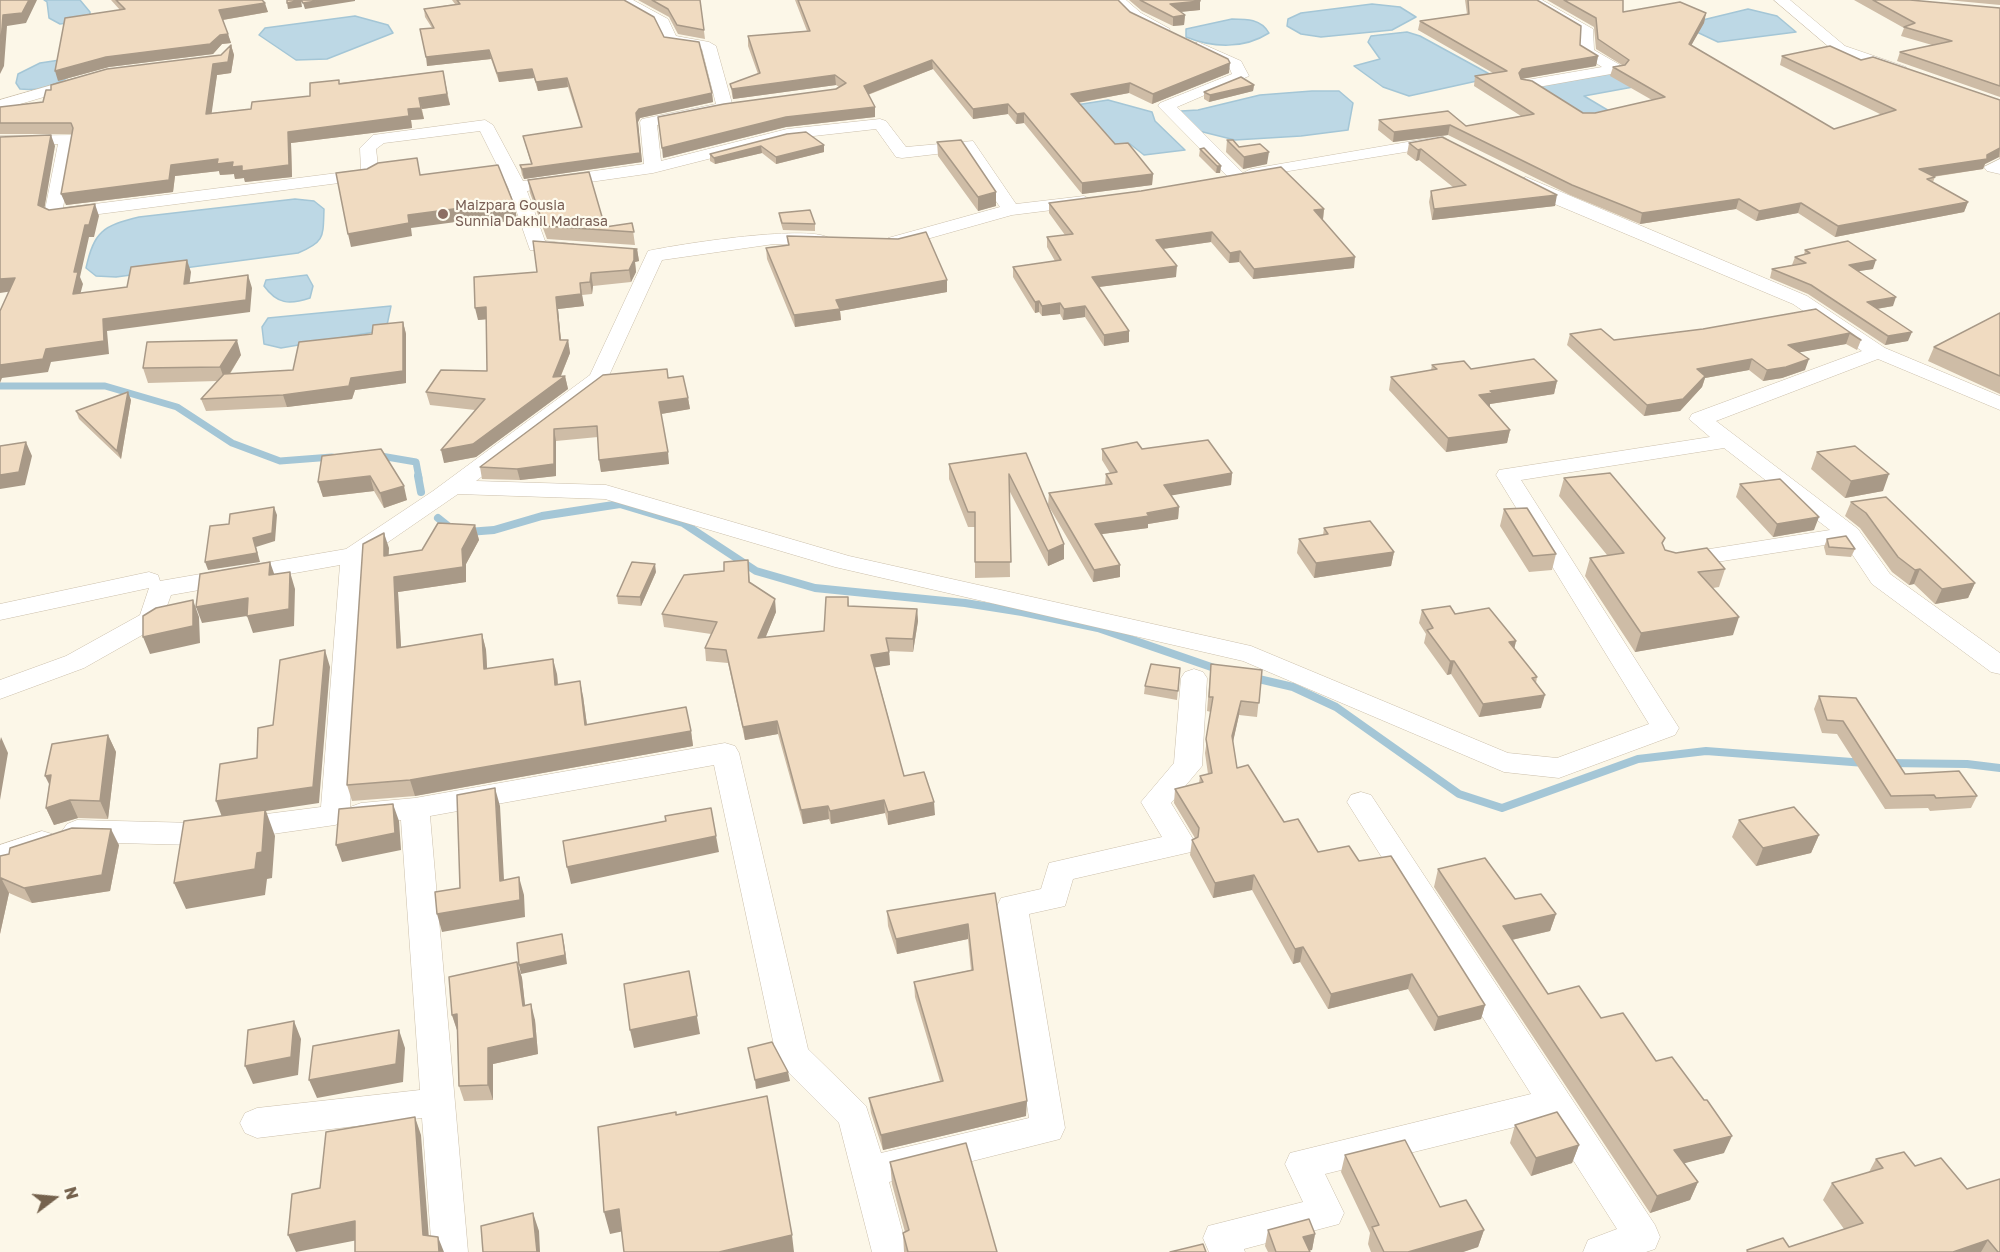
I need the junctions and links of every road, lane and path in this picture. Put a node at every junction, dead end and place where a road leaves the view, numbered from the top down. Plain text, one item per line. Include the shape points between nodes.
1 (622, 0) edge
2 (1118, 0) edge
3 (1532, 0) edge
4 (1781, 0) edge
5 (1915, 75) edge
6 (91, 78) edge
7 (1527, 84) edge
8 (0, 105) edge
9 (0, 141) edge
10 (1462, 151) edge
11 (2000, 164) edge
12 (653, 168) junction
13 (2000, 169) edge
14 (1513, 176) edge
15 (1238, 177) junction
16 (1216, 181) edge
17 (517, 187) junction
18 (1105, 198) edge
19 (1011, 210) junction
20 (842, 240) edge
21 (876, 241) edge
22 (581, 249) edge
23 (636, 253) edge
24 (657, 255) junction
25 (1878, 352) junction
26 (2000, 404) edge
27 (1729, 441) junction
28 (451, 487) junction
29 (1850, 534) junction
30 (353, 555) junction
31 (1670, 562) edge
32 (149, 580) dead end
33 (0, 612) edge
34 (2000, 666) edge
35 (1194, 678) dead end
36 (0, 690) edge
37 (1361, 802) dead end
38 (415, 808) junction
39 (335, 815) junction
40 (0, 856) edge
41 (438, 1102) junction
42 (1556, 1102) junction
43 (257, 1123) dead end
44 (869, 1172) junction
45 (450, 1252) edge
46 (890, 1252) edge
47 (1227, 1252) edge
48 (1601, 1252) edge

1 - 12 street via 663,22 670,40 709,46 730,107 648,122
2 - 15 street via 1136,16 1236,64 1241,76 1166,106
3 - 7 street via 1588,32 1586,52 1617,69
4 - 5 street via 1840,49
6 - 8 street
9 - 17 street via 67,139 53,215 370,174 368,148 379,139 485,125
10 - 15 street via 1442,141
11 - 13 street via 1993,166
12 - 17 street
12 - 19 street via 787,134 879,124 902,153 967,145
14 - 25 street via 1563,201 1800,300
15 - 16 street
17 - 22 street via 537,246
18 - 19 street
19 - 21 street via 899,242
20 - 24 street via 774,238
23 - 24 street
24 - 28 street via 599,378
25 - 26 street
25 - 27 street via 1700,419
27 - 28 street via 1507,475 1665,728 1559,768 1504,762 1251,654 844,562 606,492
27 - 29 street
28 - 30 street
29 - 31 street
29 - 34 street via 1881,579
30 - 36 street via 160,589 151,619 75,662
30 - 39 street
32 - 33 street
35 - 44 street via 1188,766 1155,802 1181,843 1060,871 1054,898 1012,906 1048,1128
37 - 42 street
38 - 39 street
38 - 41 street
38 - 44 street via 725,753 793,1055 854,1116
39 - 40 street via 196,834 78,831
41 - 43 street
41 - 45 street
42 - 47 street via 1303,1164 1326,1213 1221,1238
42 - 48 street via 1642,1237
44 - 46 street

